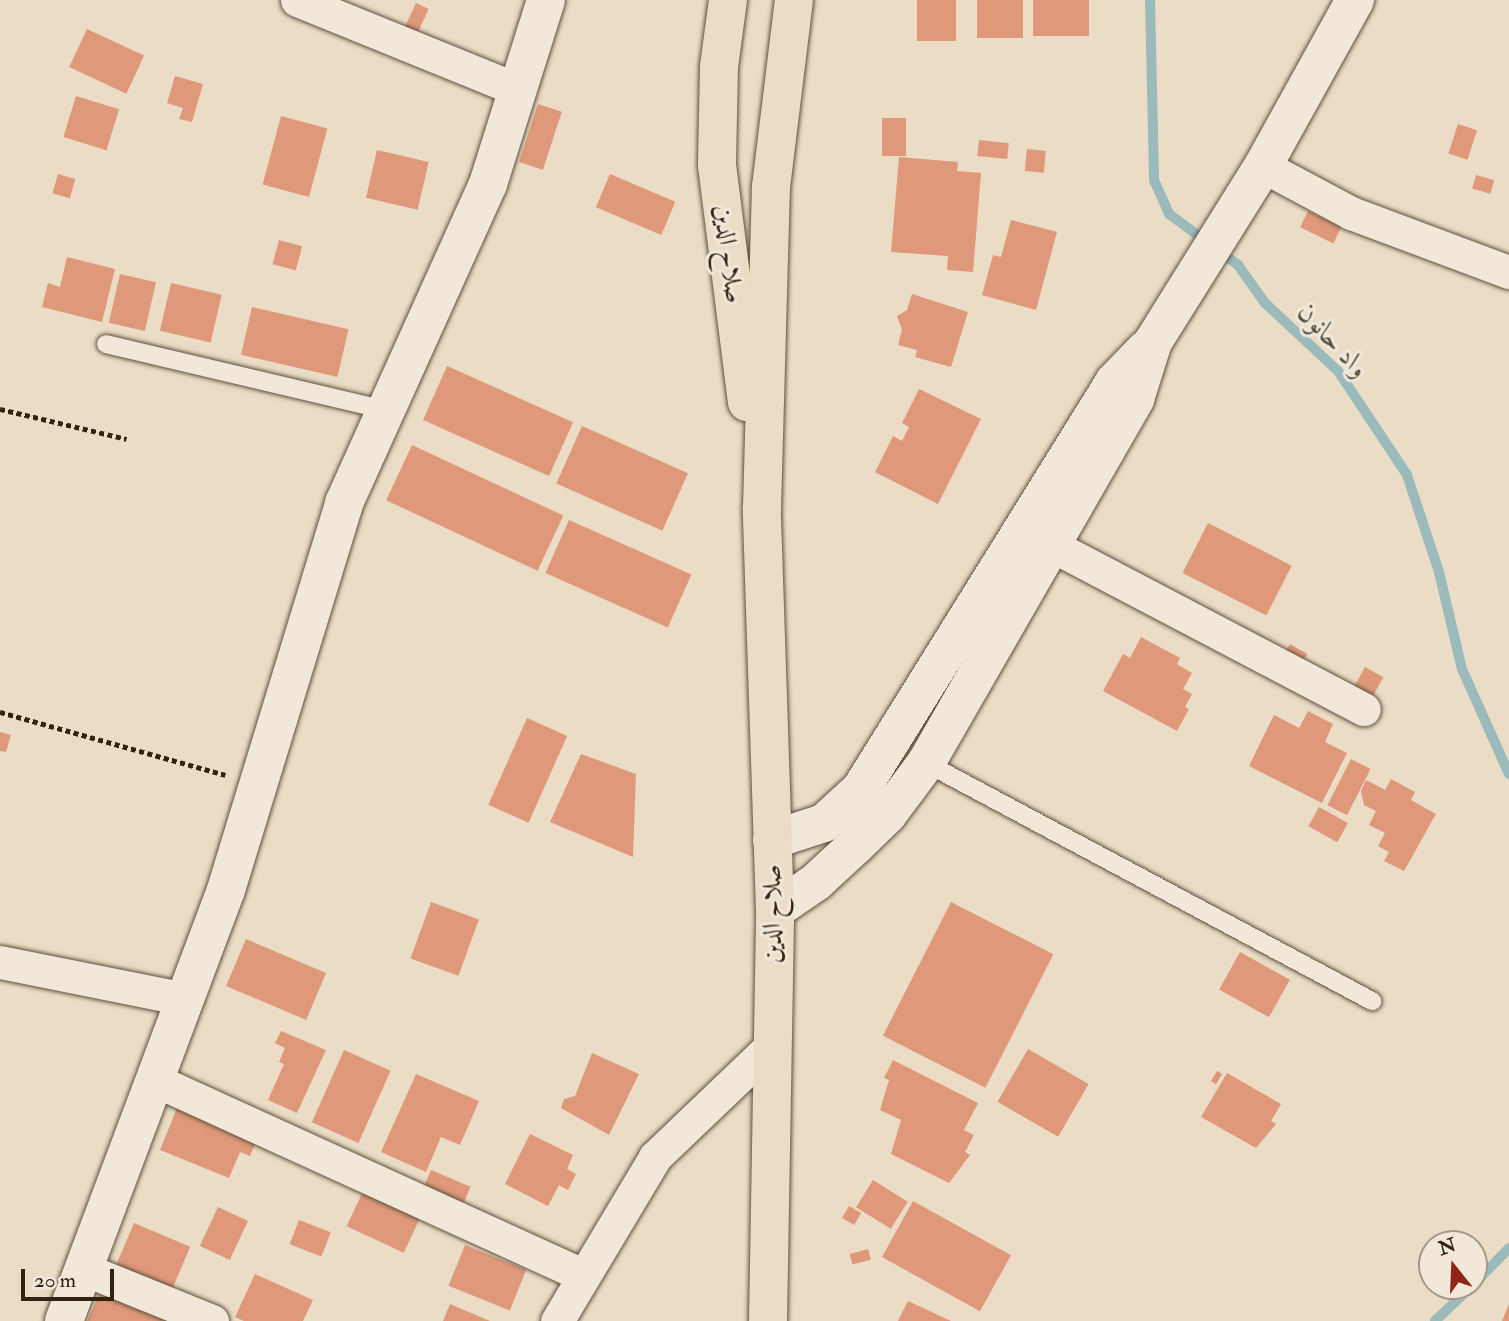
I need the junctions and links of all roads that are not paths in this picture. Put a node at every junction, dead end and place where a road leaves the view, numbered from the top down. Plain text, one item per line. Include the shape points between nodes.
1 (297, 0) edge
2 (546, 0) edge
3 (728, 0) edge
4 (794, 0) edge
5 (1355, 1) edge
6 (519, 90) junction
7 (1254, 178) junction
8 (1509, 272) edge
9 (1153, 341) junction
10 (106, 344) dead end
11 (385, 410) junction
12 (762, 508) junction
13 (1053, 546) junction
14 (1364, 709) dead end
15 (926, 763) junction
16 (772, 839) junction
17 (775, 910) junction
18 (0, 962) edge
19 (185, 999) junction
20 (1372, 1001) dead end
21 (771, 1046) junction
22 (157, 1081) junction
23 (86, 1270) junction
24 (583, 1275) junction
25 (64, 1321) edge
26 (212, 1321) edge
27 (557, 1321) edge
28 (768, 1321) edge

1 - 6 street
2 - 6 street
3 - 12 highway, صلاح الدين via 719,66 717,165
4 - 12 highway, صلاح الدين via 771,187
5 - 7 street
6 - 11 street via 488,184
7 - 8 street
7 - 9 street
9 - 13 street via 1135,399
9 - 16 street via 1114,382 861,789 824,822
10 - 11 lane
11 - 19 street via 344,503 259,785
12 - 16 highway, صلاح الدين
13 - 14 street
13 - 15 street
15 - 17 street via 888,814 816,882
15 - 20 lane
16 - 17 highway, صلاح الدين
17 - 21 highway, صلاح الدين
18 - 19 street
19 - 22 street
21 - 24 street via 655,1157
21 - 28 highway, صلاح الدين
22 - 23 street
22 - 24 street
23 - 25 street
23 - 26 street
24 - 27 street

